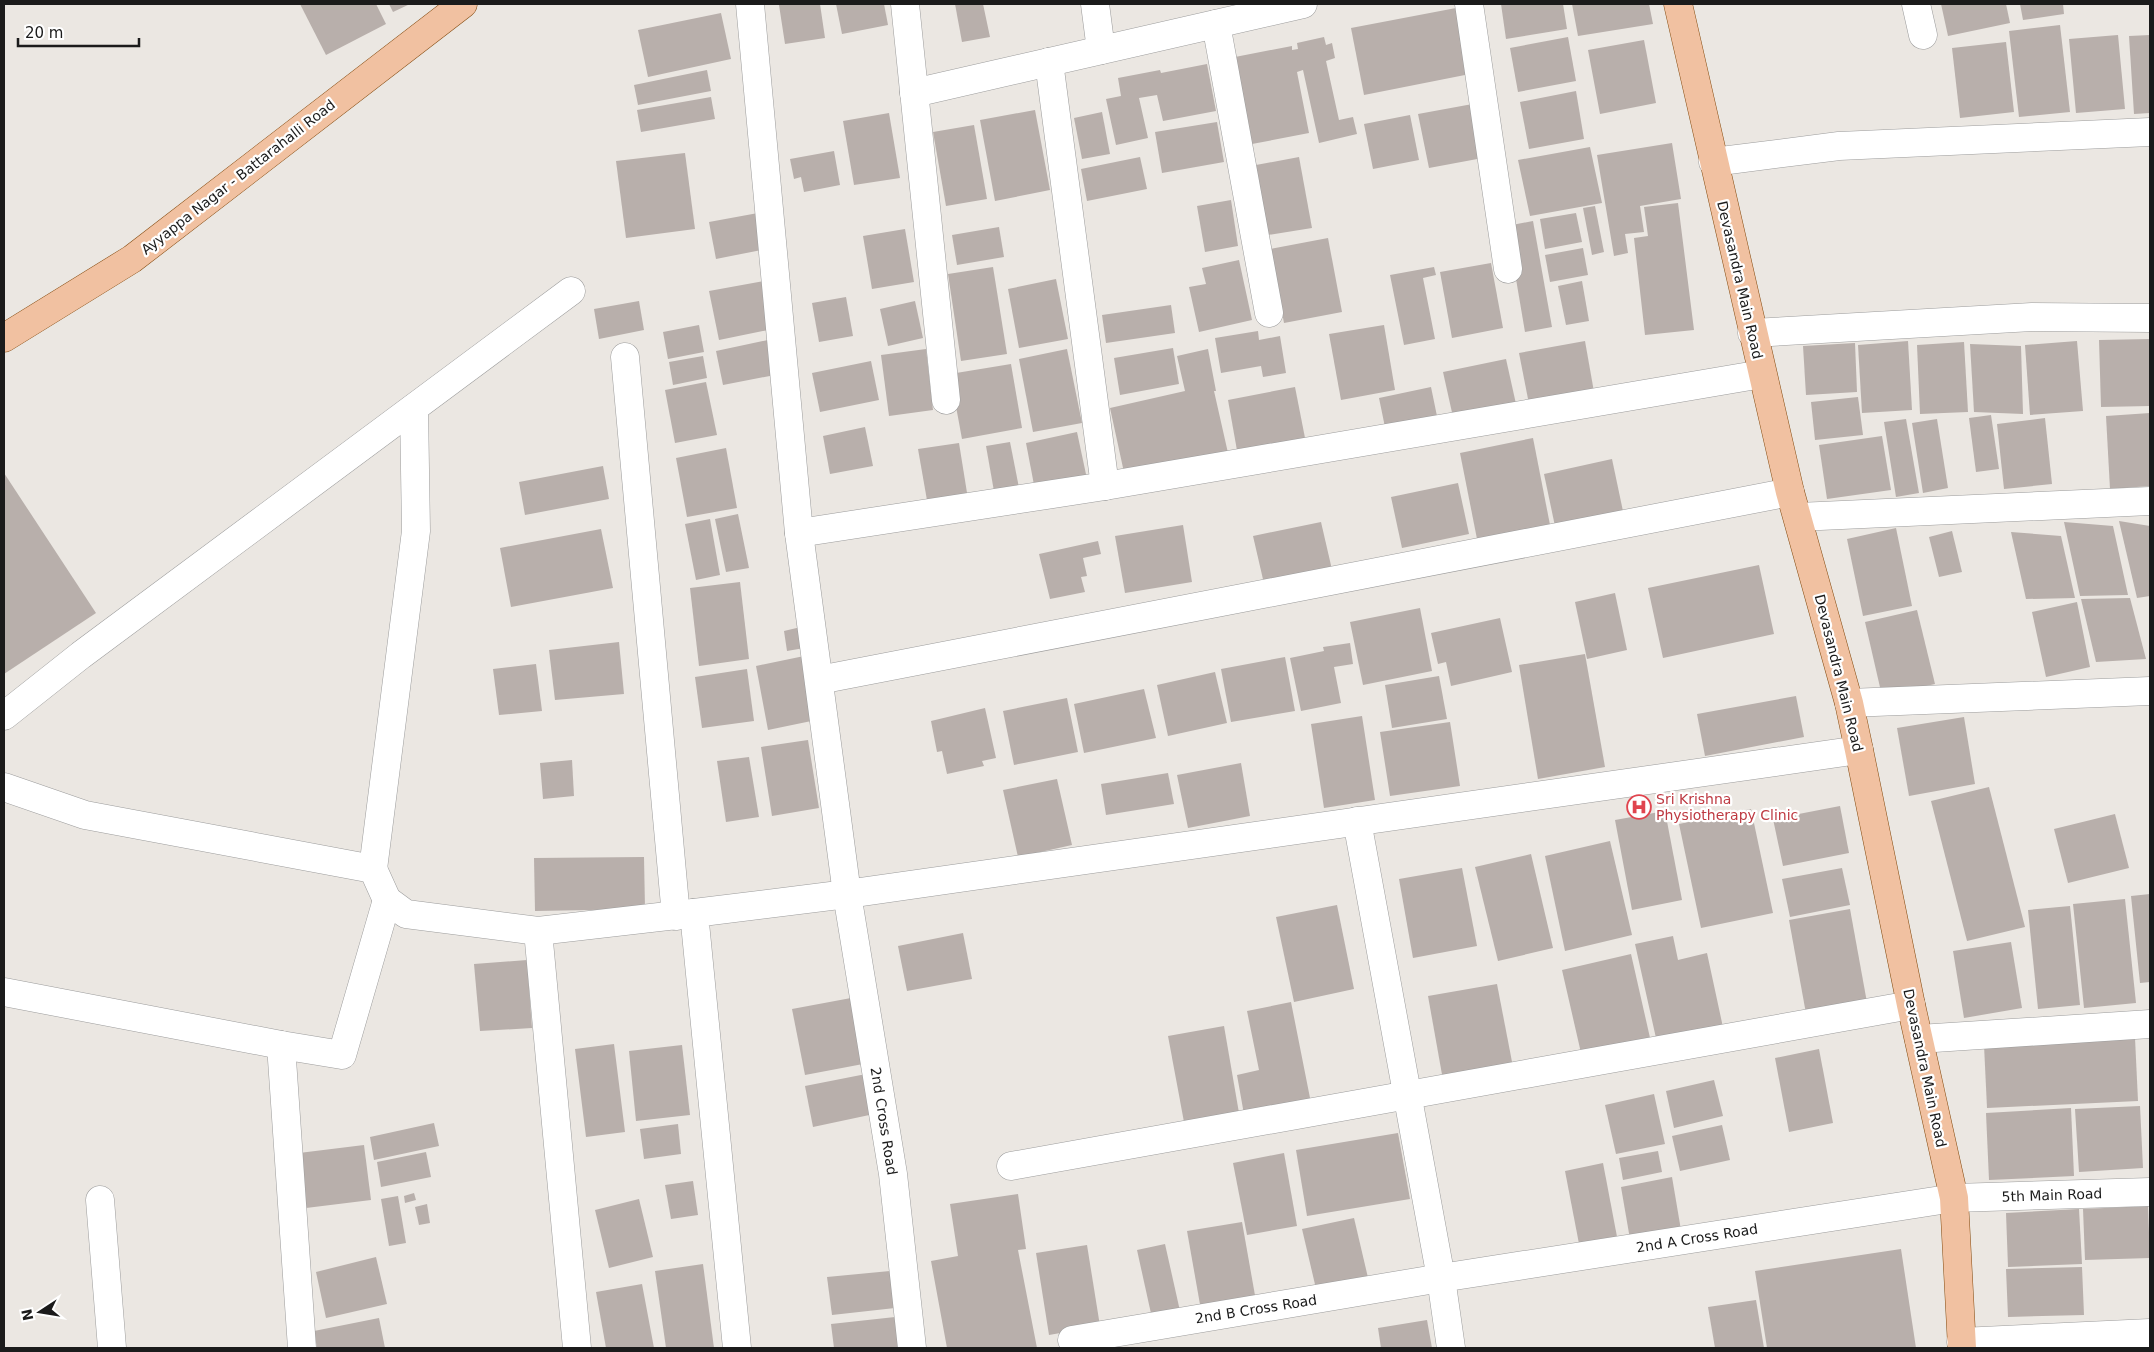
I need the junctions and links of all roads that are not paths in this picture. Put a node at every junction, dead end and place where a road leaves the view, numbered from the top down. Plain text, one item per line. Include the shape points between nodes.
1 (463, 4) edge
2 (750, 4) edge
3 (905, 4) edge
4 (1096, 4) edge
5 (1303, 4) edge
6 (1470, 4) edge
7 (1678, 4) edge
8 (1916, 4) edge
9 (1216, 24) junction
10 (1923, 35) dead end
11 (1101, 50) junction
12 (1049, 62) junction
13 (914, 92) junction
14 (2150, 132) edge
15 (1713, 162) junction
16 (1508, 269) dead end
17 (571, 291) dead end
18 (1269, 313) dead end
19 (2150, 318) edge
20 (1752, 333) junction
21 (4, 338) edge
22 (625, 357) dead end
23 (1762, 374) junction
24 (946, 400) dead end
25 (414, 408) junction
26 (1105, 486) junction
27 (2150, 501) edge
28 (1794, 505) junction
29 (799, 533) junction
30 (819, 680) junction
31 (2150, 691) edge
32 (1849, 703) junction
33 (4, 716) edge
34 (1859, 750) junction
35 (4, 787) edge
36 (1357, 821) junction
37 (373, 869) junction
38 (847, 894) junction
39 (387, 900) junction
40 (685, 914) junction
41 (538, 932) junction
42 (4, 992) edge
43 (1911, 1005) junction
44 (2150, 1024) edge
45 (1919, 1039) junction
46 (281, 1045) junction
47 (1011, 1166) dead end
48 (2150, 1192) edge
49 (1954, 1198) junction
50 (100, 1200) dead end
51 (1441, 1278) junction
52 (2150, 1333) edge
53 (1072, 1340) dead end
54 (1961, 1345) edge
55 (112, 1348) edge
56 (302, 1348) edge
57 (577, 1348) edge
58 (737, 1348) edge
59 (912, 1348) edge
60 (1451, 1348) edge

1 - 21 main road, Ayyappa Nagar - Battarahalli Road via 132,259
2 - 29 street, 2nd Cross Road
3 - 13 street
4 - 11 street
5 - 9 street
6 - 16 street
7 - 15 main road, Devasandra Main Road
8 - 10 street
9 - 11 street
9 - 18 street
11 - 12 street
12 - 13 street
12 - 26 street
13 - 24 street
14 - 15 street via 1839,146
15 - 20 main road, Devasandra Main Road
17 - 25 street
19 - 20 street via 2032,317
20 - 23 main road, Devasandra Main Road
22 - 40 street
23 - 26 street
23 - 28 main road, Devasandra Main Road
25 - 33 street via 81,655
25 - 37 street via 416,531
26 - 29 street
27 - 28 street
28 - 30 street
28 - 32 main road, Devasandra Main Road
29 - 30 street, 2nd Cross Road
30 - 38 street, 2nd Cross Road
31 - 32 street
32 - 34 main road, Devasandra Main Road
34 - 36 street
34 - 43 main road, Devasandra Main Road
35 - 37 street via 85,815
36 - 38 street
36 - 51 street
37 - 39 street
38 - 40 street
38 - 59 street, 2nd Cross Road via 893,1174
39 - 41 street via 406,914
39 - 46 street via 342,1054
40 - 41 street
40 - 58 street
41 - 57 street
42 - 46 street
43 - 45 main road, Devasandra Main Road
43 - 47 street
44 - 45 street
45 - 49 main road, Devasandra Main Road
46 - 56 street
48 - 49 street, 5th Main Road
49 - 51 street, 2nd A Cross Road
49 - 54 main road, Devasandra Main Road
50 - 55 street
51 - 53 street, 2nd B Cross Road
51 - 60 street
52 - 54 street

